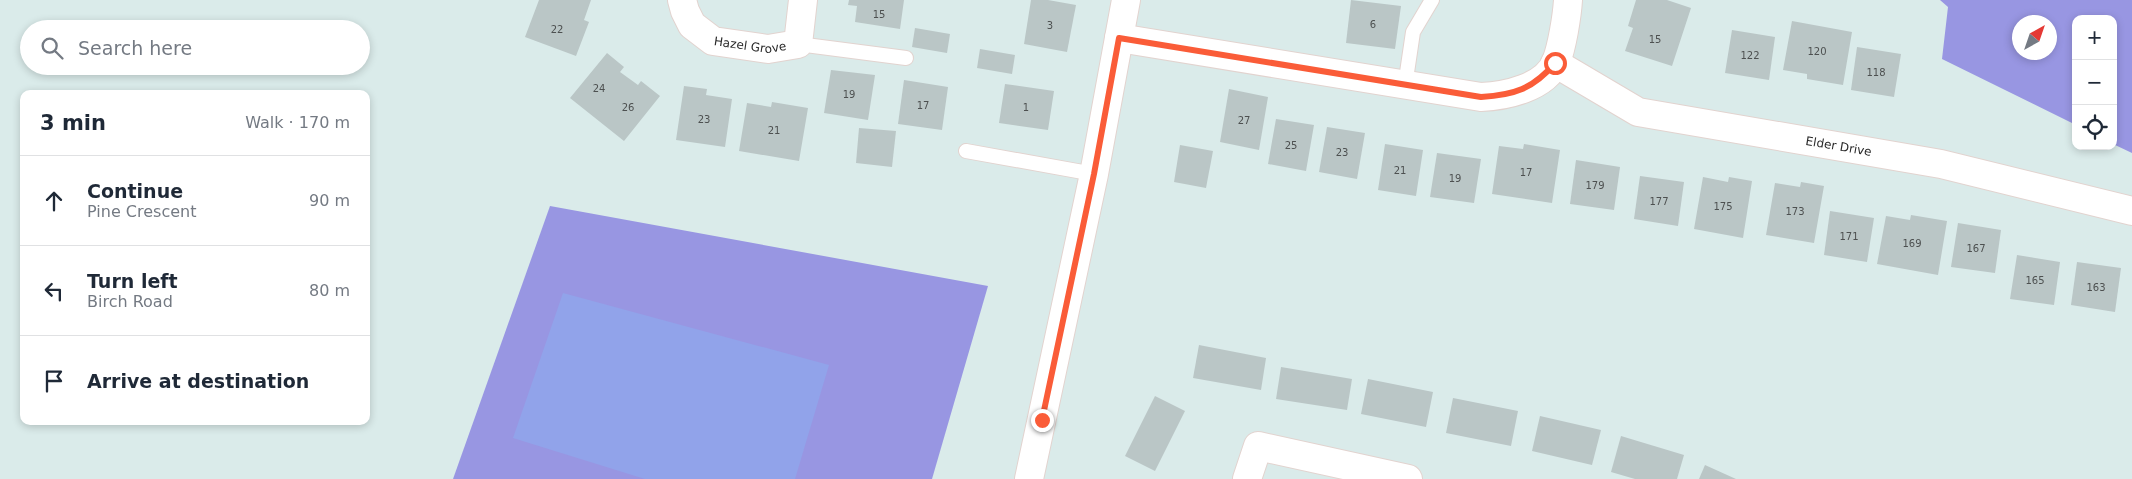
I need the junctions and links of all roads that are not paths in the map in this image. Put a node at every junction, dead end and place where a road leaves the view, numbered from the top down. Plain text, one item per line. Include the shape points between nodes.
1 (682, 0) edge
2 (803, 0) edge
3 (1126, 0) edge
4 (1432, 0) edge
5 (1568, 0) edge
6 (1119, 38) junction
7 (798, 44) junction
8 (906, 58) dead end
9 (1555, 63) junction
10 (1405, 86) junction
11 (966, 151) dead end
12 (1094, 174) junction
13 (2132, 211) edge
14 (1029, 479) edge
15 (1247, 479) edge
16 (1408, 479) edge

1 - 7 street, Hazel Grove via 692,25 713,41 768,49
2 - 7 street, Hazel Grove
3 - 6 street
4 - 10 lane via 1413,32
5 - 9 street
6 - 10 street
6 - 12 street
7 - 8 lane
9 - 10 street via 1533,84 1505,96 1481,97
9 - 13 street, Elder Drive via 1638,112 1942,164
11 - 12 lane
12 - 14 street
15 - 16 street via 1258,446

